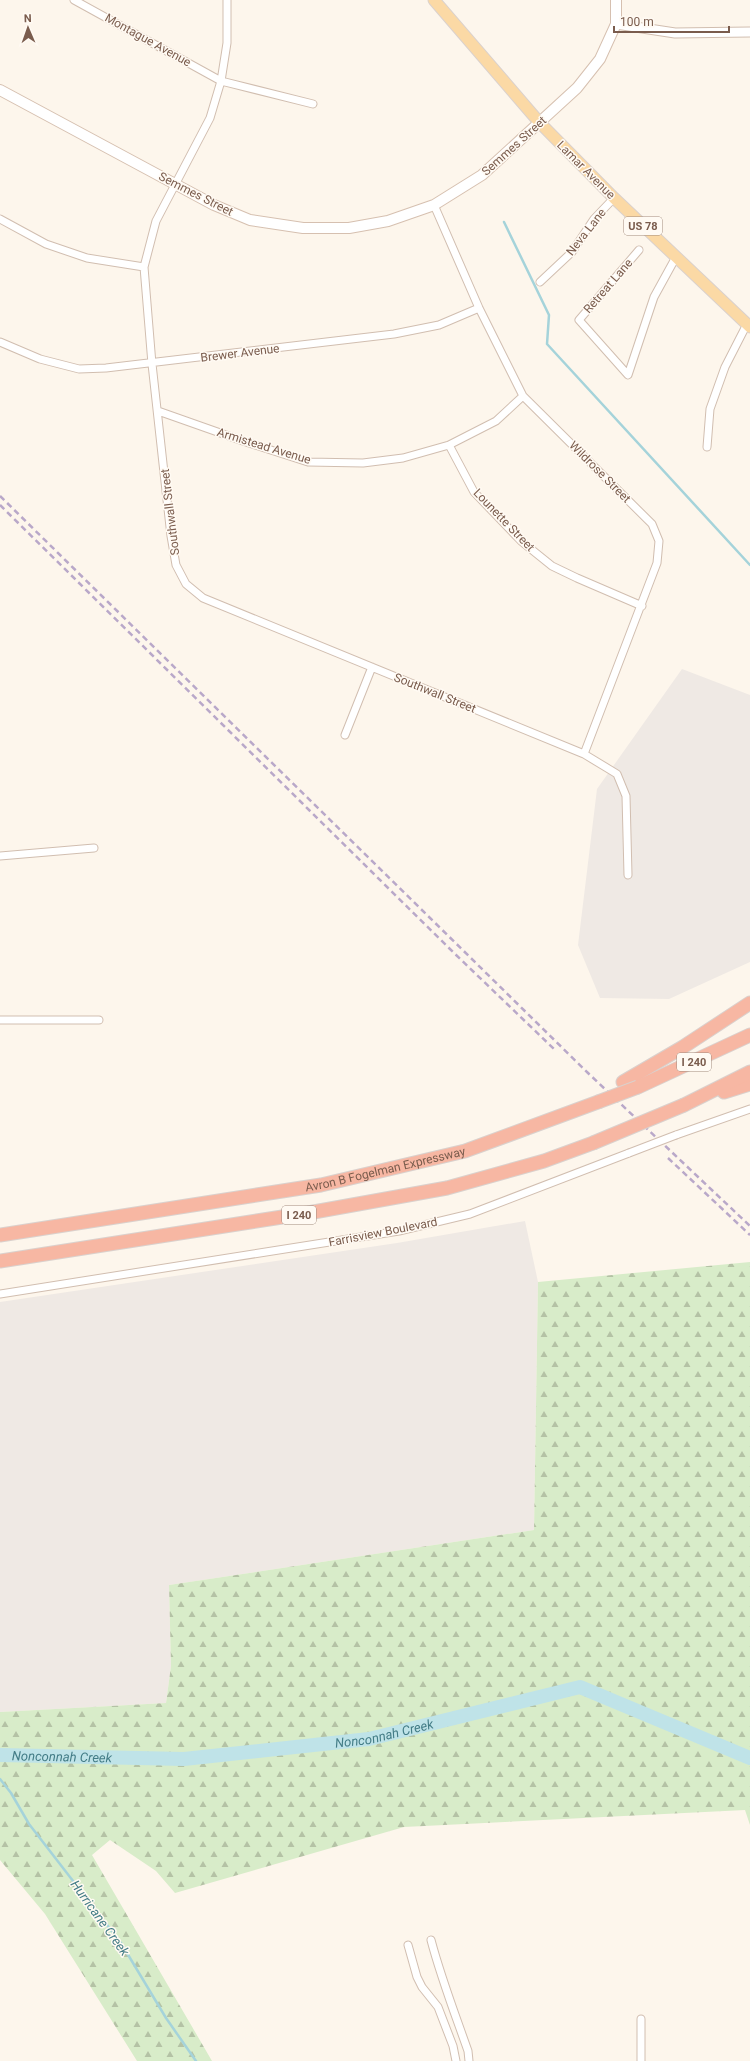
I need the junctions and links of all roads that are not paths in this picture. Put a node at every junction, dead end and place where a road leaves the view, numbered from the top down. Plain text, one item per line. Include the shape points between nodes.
1 (74, 0) edge
2 (227, 0) edge
3 (434, 0) edge
4 (616, 0) edge
5 (616, 24) junction
6 (750, 32) edge
7 (221, 81) junction
8 (0, 90) edge
9 (313, 104) dead end
10 (538, 122) junction
11 (176, 184) junction
12 (614, 198) junction
13 (434, 205) junction
14 (0, 219) edge
15 (639, 250) dead end
16 (676, 257) junction
17 (144, 267) junction
18 (540, 282) dead end
19 (479, 308) junction
20 (748, 326) edge
21 (0, 342) edge
22 (152, 364) junction
23 (523, 396) junction
24 (158, 411) junction
25 (449, 445) junction
26 (707, 447) dead end
27 (642, 606) junction
28 (372, 667) junction
29 (345, 735) dead end
30 (584, 754) junction
31 (94, 848) dead end
32 (0, 856) edge
33 (628, 875) dead end
34 (750, 1004) edge
35 (0, 1020) edge
36 (98, 1020) dead end
37 (750, 1035) edge
38 (750, 1072) edge
39 (750, 1084) edge
40 (598, 1102) junction
41 (690, 1103) junction
42 (750, 1109) edge
43 (0, 1235) edge
44 (0, 1261) edge
45 (0, 1294) edge
46 (431, 1940) dead end
47 (408, 1945) dead end
48 (641, 2019) dead end
49 (467, 2049) junction
50 (454, 2052) junction
51 (456, 2061) edge
52 (469, 2061) edge
53 (641, 2061) edge

1 - 7 street, Montague Avenue
2 - 7 street, Southwall Street via 227,43
3 - 10 main road, Lamar Avenue / US 78
4 - 5 main road, Semmes Street
5 - 6 street via 675,33
5 - 10 main road, Semmes Street via 596,65 577,88
7 - 9 street, Montague Avenue
7 - 11 street, Southwall Street via 210,118
8 - 11 main road, Semmes Street
10 - 12 main road, Lamar Avenue / US 78
10 - 13 main road, Semmes Street via 482,175
11 - 13 main road, Semmes Street via 214,205 250,220 303,228 350,228 388,221
11 - 17 street, Southwall Street via 156,221
12 - 16 main road, Lamar Avenue / US 78
12 - 18 street, Neva Lane via 594,219 572,252
13 - 19 street, Wildrose Street
14 - 17 street via 46,244 87,258
15 - 16 street, Retreat Lane via 579,320 628,375 654,297
16 - 20 main road, Lamar Avenue / US 78
17 - 22 street, Southwall Street
19 - 22 street, Brewer Avenue via 439,325 394,334
19 - 23 street, Wildrose Street
20 - 26 street via 725,368 710,409
21 - 22 street, Brewer Avenue via 40,359 79,369
22 - 24 street, Southwall Street
23 - 25 street, Armistead Avenue via 496,421
23 - 27 street, Wildrose Street via 652,524 658,541 657,563
24 - 25 street, Armistead Avenue via 308,462 363,463 403,458
24 - 28 street, Southwall Street via 171,536 176,565 186,584 203,598
25 - 27 street, Lounette Street via 474,492 521,541 552,566
27 - 30 street, Wildrose Street
28 - 29 street
28 - 30 street, Southwall Street
30 - 33 street, Southwall Street via 617,774 626,796
31 - 32 street
34 - 40 highway via 623,1082
35 - 36 street
37 - 40 highway, Avron B Fogelman Expressway / I 240, bridge via 638,1088
38 - 41 highway, I 240
39 - 41 highway
40 - 43 highway, Avron B Fogelman Expressway / I 240 via 465,1151 321,1185
41 - 44 highway, I 240, bridge via 544,1161 447,1188 300,1215
42 - 45 street, Farrisview Boulevard, bridge via 470,1214 399,1231
46 - 49 street
47 - 50 street via 417,1977 438,2007
48 - 53 street
49 - 50 street
49 - 52 street
50 - 51 street

